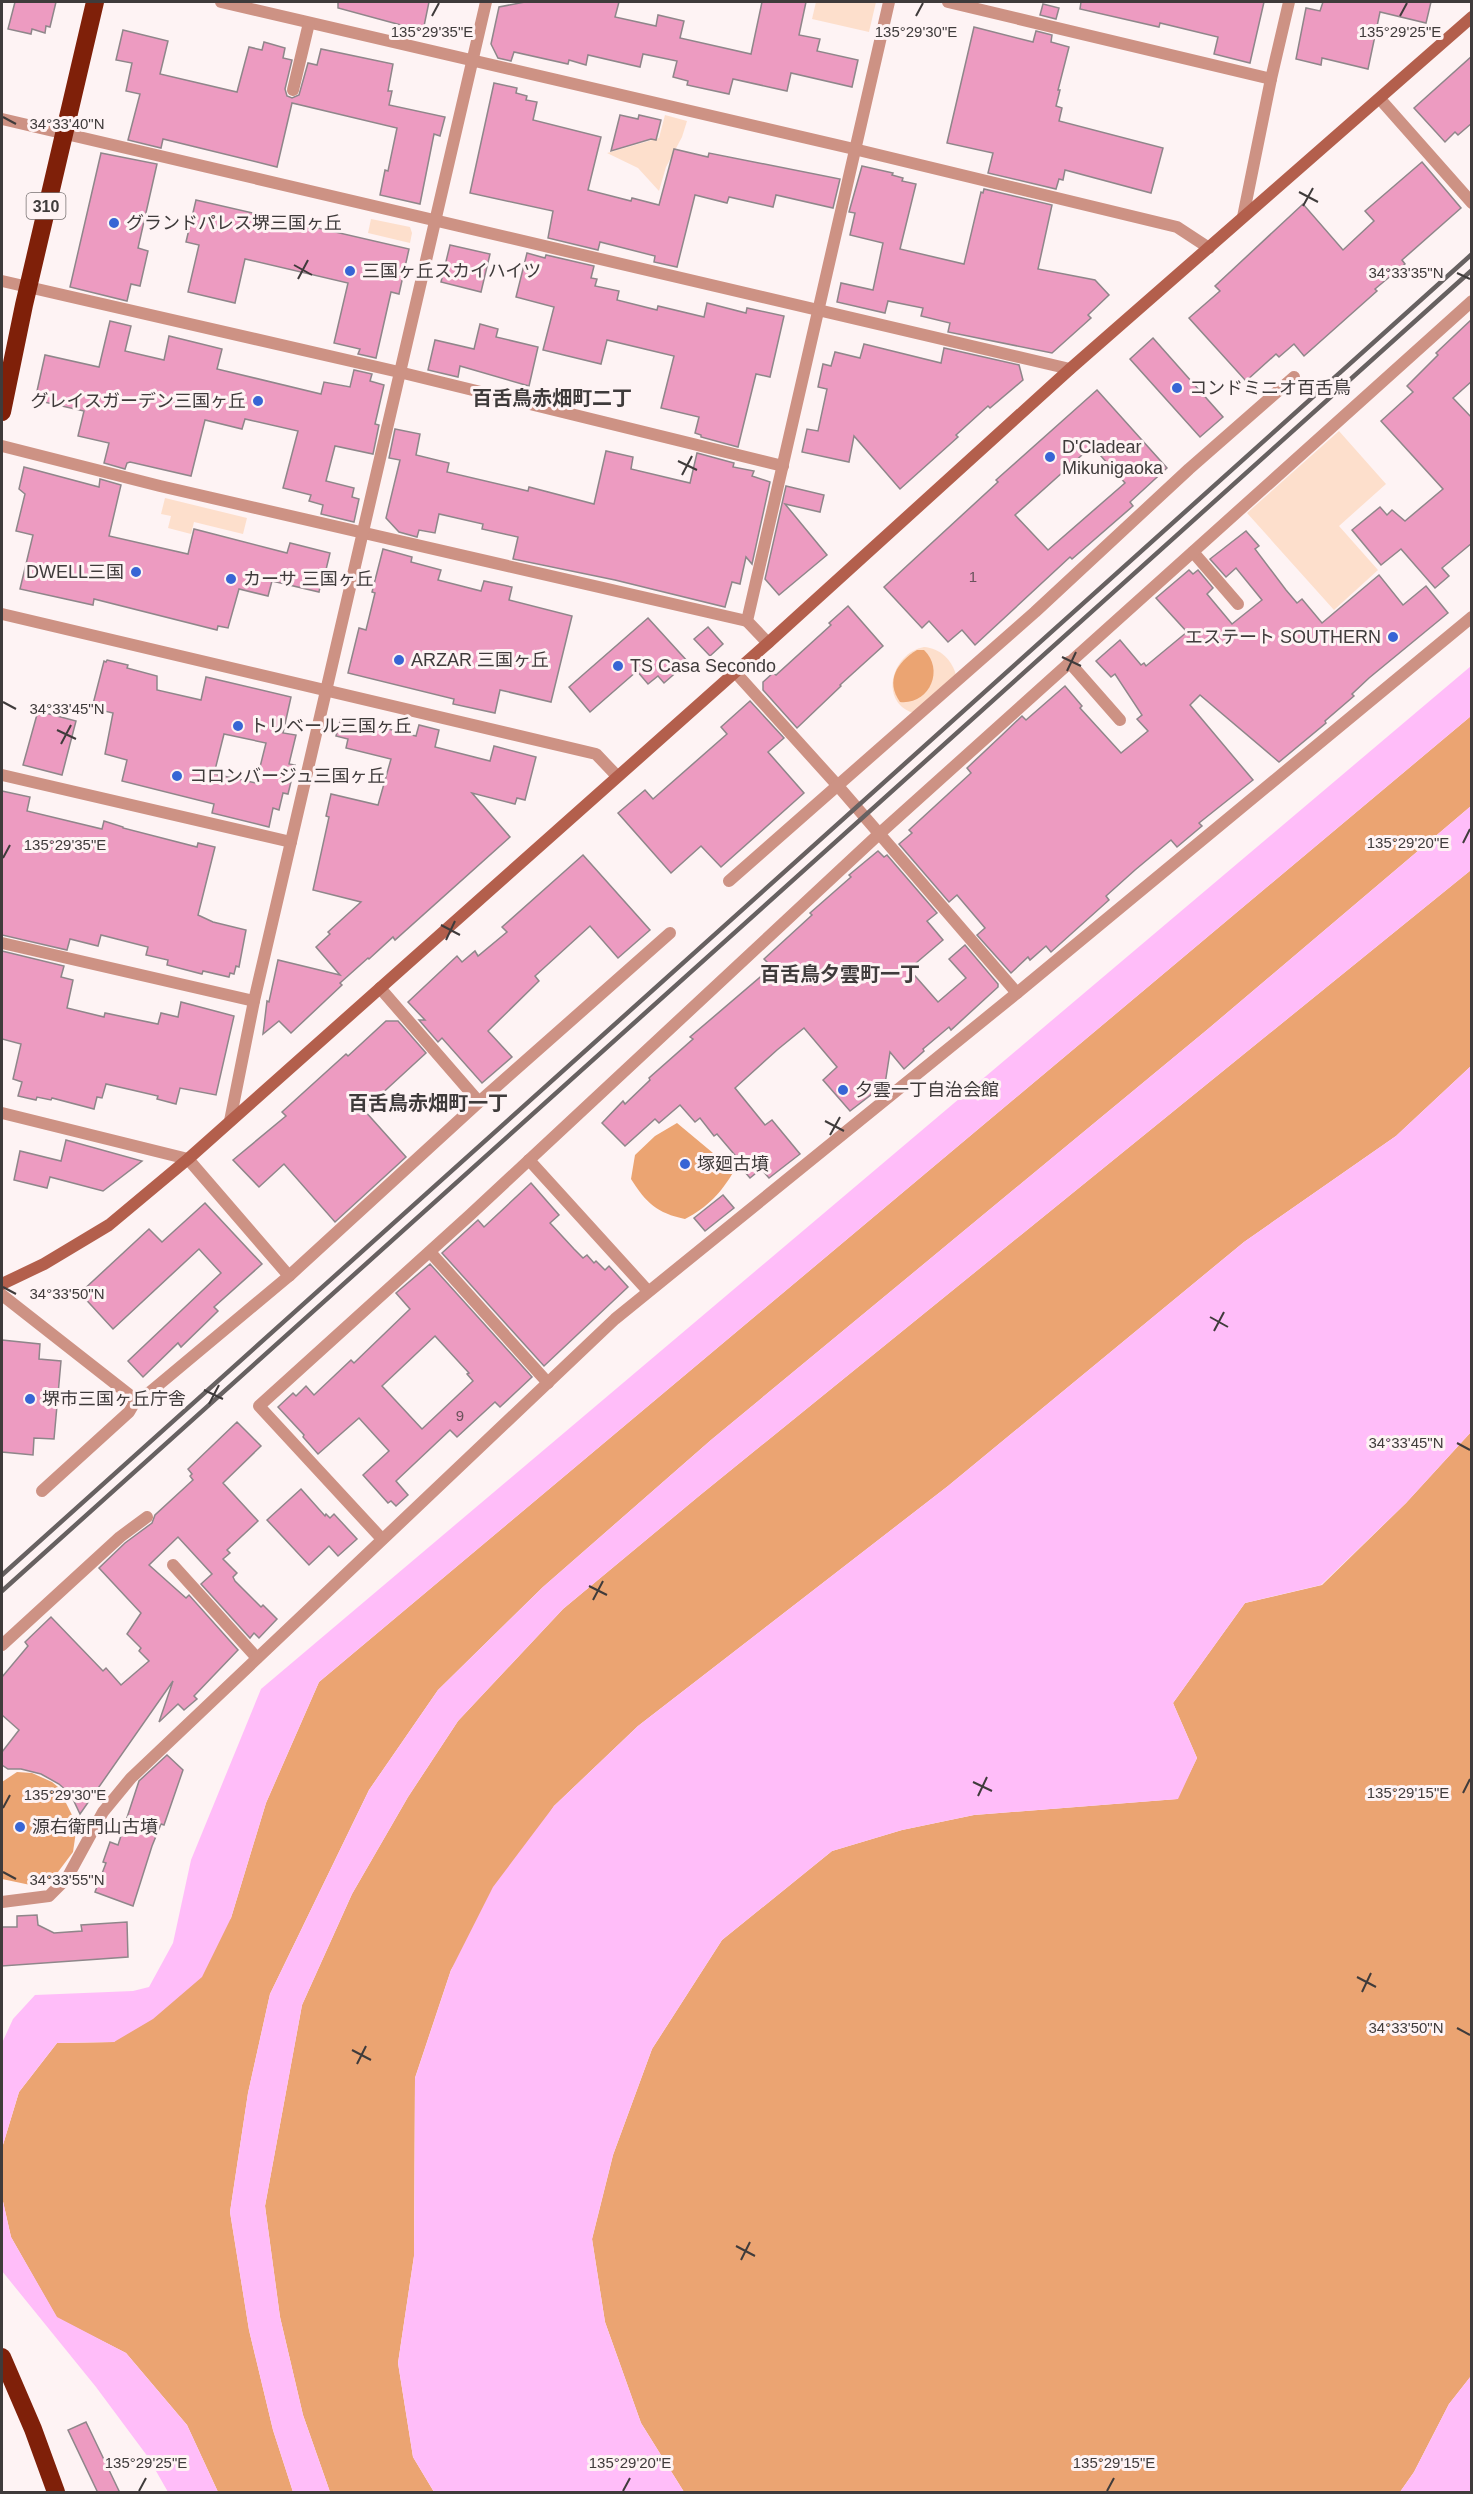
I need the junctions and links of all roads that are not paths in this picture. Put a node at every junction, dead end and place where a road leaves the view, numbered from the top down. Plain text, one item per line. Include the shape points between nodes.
1 (95, 2) edge
2 (221, 2) edge
3 (486, 2) edge
4 (889, 2) edge
5 (948, 2) edge
6 (1289, 2) edge
7 (1472, 17) edge
8 (309, 23) junction
9 (473, 60) junction
10 (1271, 79) junction
11 (293, 90) dead end
12 (1380, 99) junction
13 (2, 119) edge
14 (63, 133) junction
15 (854, 149) junction
16 (1472, 203) edge
17 (1243, 217) junction
18 (436, 219) junction
19 (1209, 248) junction
20 (2, 281) edge
21 (28, 286) junction
22 (1472, 302) edge
23 (817, 309) junction
24 (1070, 369) junction
25 (399, 372) junction
26 (1294, 377) dead end
27 (2, 412) edge
28 (2, 446) edge
29 (783, 466) junction
30 (363, 533) junction
31 (1192, 552) junction
32 (1238, 604) dead end
33 (2, 614) edge
34 (1472, 617) edge
35 (747, 621) junction
36 (768, 643) junction
37 (1068, 662) junction
38 (735, 672) junction
39 (327, 691) junction
40 (1120, 720) dead end
41 (2, 775) edge
42 (617, 776) junction
43 (842, 791) junction
44 (876, 831) junction
45 (291, 842) junction
46 (729, 881) dead end
47 (670, 933) dead end
48 (2, 943) edge
49 (380, 988) junction
50 (1017, 993) junction
51 (254, 1001) junction
52 (479, 1102) junction
53 (2, 1113) edge
54 (231, 1121) junction
55 (188, 1159) junction
56 (529, 1160) junction
57 (429, 1252) junction
58 (289, 1276) junction
59 (2, 1284) edge
60 (648, 1291) junction
61 (2, 1295) edge
62 (548, 1383) junction
63 (136, 1400) junction
64 (42, 1491) dead end
65 (147, 1517) dead end
66 (382, 1539) junction
67 (173, 1565) dead end
68 (2, 1645) edge
69 (257, 1658) junction
70 (2, 1902) edge
71 (2, 2357) edge
72 (33, 2429) junction
73 (56, 2493) edge
74 (66, 2493) edge

1 - 14 highway, 310
2 - 8 street
3 - 9 street
4 - 15 street
5 - 10 street
6 - 10 street
7 - 12 street
8 - 9 street
8 - 11 street
9 - 15 street
9 - 18 street
10 - 17 street
12 - 16 street
12 - 17 street
13 - 14 street
14 - 18 street
14 - 21 highway, 310
15 - 19 street via 1176,227
15 - 23 street
17 - 19 street
18 - 23 street
18 - 25 street
19 - 24 street
20 - 21 street
21 - 25 street
21 - 27 highway, 310
22 - 31 street
23 - 24 street
23 - 29 street
24 - 36 street
25 - 29 street
25 - 30 street
26 - 43 street via 1189,469
28 - 30 street
29 - 35 street
30 - 35 street
30 - 39 street
31 - 32 street
31 - 37 street
33 - 39 street
34 - 50 street
35 - 36 street
36 - 38 street
37 - 40 street
37 - 44 street
38 - 42 street
38 - 43 street
39 - 42 street via 596,754
39 - 45 street
41 - 45 street
42 - 49 street
43 - 44 street
43 - 46 street
44 - 50 street
44 - 56 street
45 - 51 street
47 - 52 street
48 - 51 street
49 - 52 street
49 - 54 street
50 - 60 street
51 - 54 street
52 - 58 street
53 - 55 street
54 - 55 street
55 - 58 street
55 - 59 street via 109,1225
56 - 57 street
56 - 60 street
57 - 62 street
57 - 66 street via 259,1406
58 - 63 street
60 - 62 street
61 - 63 street
62 - 66 street
63 - 64 street via 129,1412
65 - 68 street
66 - 69 street
67 - 69 street
69 - 70 street via 132,1778 103,1812 67,1878 49,1896
71 - 72 highway
72 - 73 highway
72 - 74 highway

